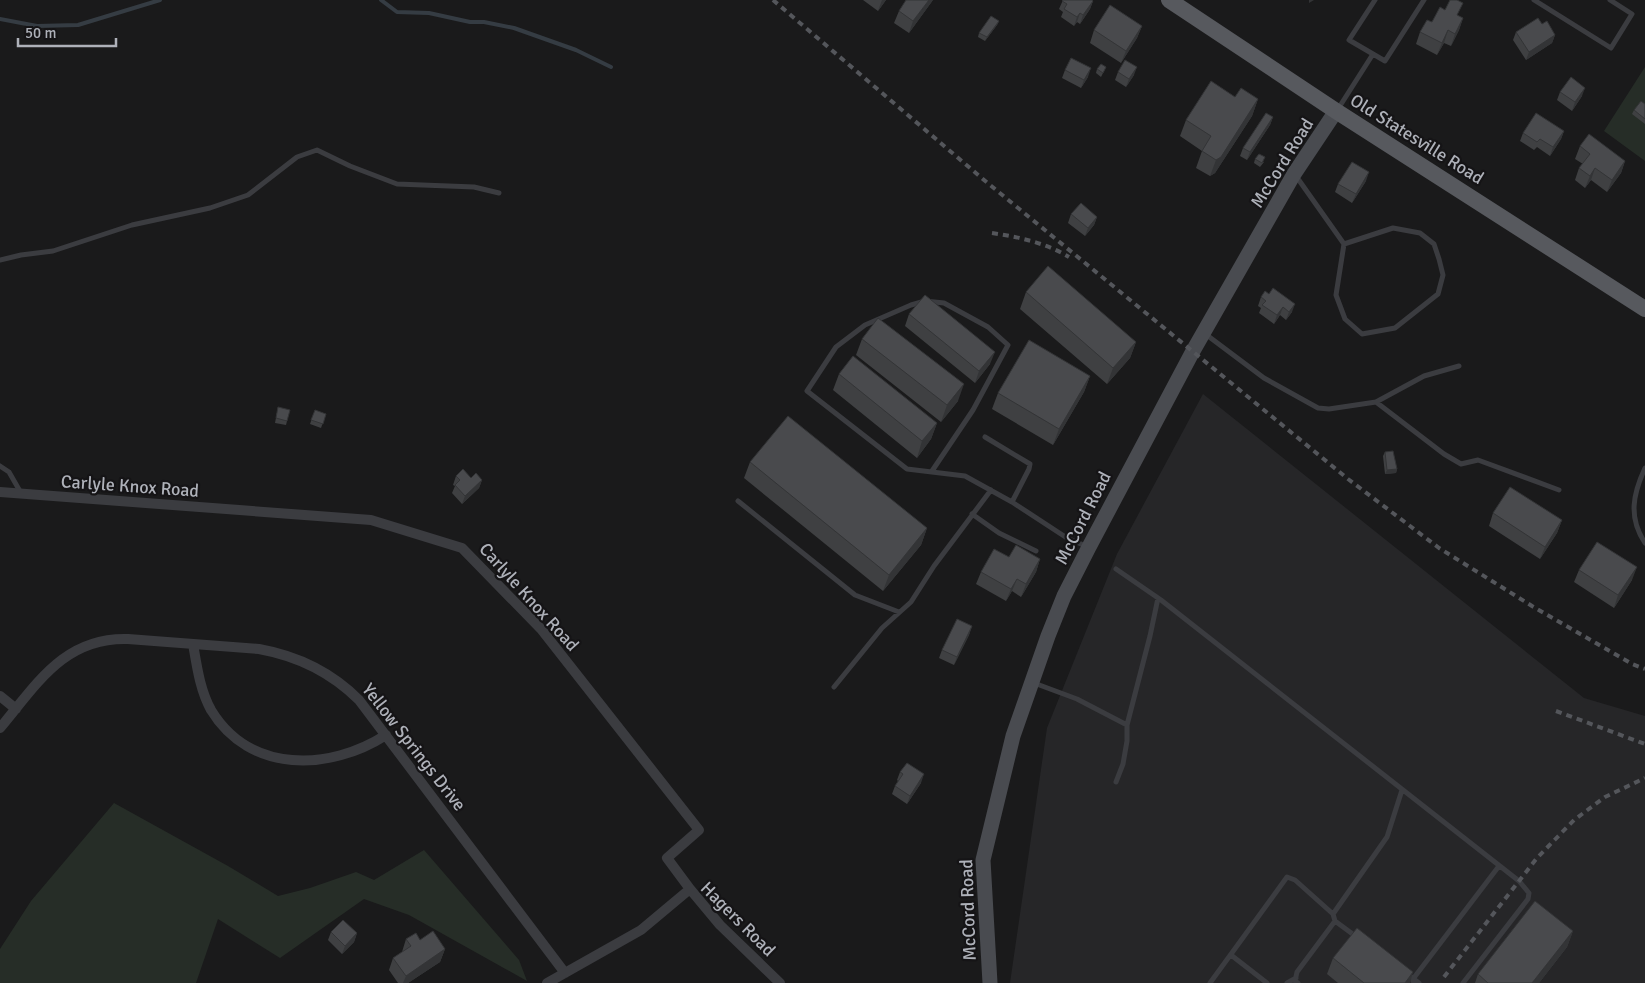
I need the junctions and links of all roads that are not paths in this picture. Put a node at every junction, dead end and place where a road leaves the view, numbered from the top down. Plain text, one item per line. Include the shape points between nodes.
1 (1169, 0) edge
2 (1375, 0) edge
3 (1424, 0) edge
4 (1534, 0) edge
5 (1610, 0) edge
6 (1373, 54) junction
7 (1336, 111) junction
8 (1294, 174) junction
9 (499, 193) dead end
10 (1344, 244) junction
11 (0, 260) edge
12 (1645, 309) edge
13 (1204, 333) junction
14 (1459, 366) dead end
15 (1376, 402) junction
16 (985, 437) dead end
17 (0, 466) edge
18 (1645, 468) edge
19 (932, 472) junction
20 (991, 490) junction
21 (1559, 490) dead end
22 (0, 492) edge
23 (21, 494) junction
24 (738, 501) dead end
25 (1012, 502) junction
26 (972, 514) junction
27 (1645, 543) edge
28 (1089, 547) junction
29 (1036, 551) dead end
30 (1116, 569) dead end
31 (1158, 598) junction
32 (899, 612) junction
33 (193, 644) junction
34 (1032, 682) junction
35 (834, 687) dead end
36 (0, 696) edge
37 (16, 709) junction
38 (1127, 726) junction
39 (0, 728) edge
40 (386, 735) junction
41 (1116, 782) dead end
42 (1402, 790) junction
43 (1499, 866) junction
44 (690, 889) junction
45 (1333, 914) junction
46 (1335, 921) junction
47 (1366, 944) edge
48 (1231, 955) junction
49 (565, 973) junction
50 (1405, 973) edge
51 (1297, 981) edge
52 (1413, 981) edge
53 (547, 983) edge
54 (780, 983) edge
55 (990, 983) edge
56 (1210, 983) edge
57 (1268, 983) edge
58 (1287, 983) edge
59 (1419, 983) edge
60 (1463, 983) edge

1 - 7 main road, Old Statesville Road
2 - 6 lane via 1349,40
3 - 6 lane via 1385,61
4 - 5 lane via 1611,48 1632,14
6 - 7 lane
7 - 8 street, McCord Road
7 - 12 main road, Old Statesville Road
8 - 10 lane
8 - 13 street, McCord Road
9 - 11 lane via 474,187 397,184 317,150 297,157 248,194 210,208 132,225 53,251
10 - 10 lane via 1336,295 1346,318 1362,334 1395,328 1438,294 1443,276 1439,259 1434,244 1420,233 1393,228
13 - 15 lane via 1264,378 1318,408
13 - 28 street, McCord Road
14 - 15 lane via 1424,376
15 - 21 lane via 1460,464 1478,460
16 - 25 lane via 1030,464
17 - 23 lane via 9,472
18 - 27 lane via 1638,483 1633,509 1638,532
19 - 19 lane via 973,410 1008,345 988,327 944,303 926,302 865,325 836,347 807,391 907,469
19 - 20 lane via 965,476
20 - 25 lane
20 - 26 lane
22 - 23 street, Carlyle Knox Road
23 - 44 street, Carlyle Knox Road via 371,520 462,548 540,629 699,830 667,858
24 - 32 lane via 855,595
25 - 28 lane via 1067,538
26 - 29 lane via 1000,534
26 - 32 lane via 911,602
28 - 34 street, McCord Road via 1064,596
30 - 31 lane
31 - 38 lane
31 - 42 lane
32 - 35 lane
33 - 37 street, Yellow Springs Drive via 117,639 83,646 54,665
33 - 40 street, Yellow Springs Drive via 273,652 314,666 349,690
33 - 40 street via 201,687 212,710 232,734 258,751 288,760 322,760 362,748
34 - 38 lane via 1077,699
34 - 55 street, McCord Road via 1013,736 983,860
36 - 37 street
37 - 39 street, Yellow Springs Drive
38 - 41 lane via 1127,741
40 - 49 street, Yellow Springs Drive
42 - 43 lane
42 - 45 lane via 1387,837
43 - 52 lane
43 - 60 lane via 1519,881 1529,893 1528,899
44 - 49 street, Hagers Road via 641,930
44 - 54 street, Hagers Road via 720,925
45 - 46 lane
45 - 48 lane via 1295,880 1287,877
46 - 47 lane
46 - 51 lane via 1297,972
48 - 56 lane
48 - 57 lane
49 - 53 street, Hagers Road
50 - 52 lane
51 - 58 lane
52 - 59 lane

